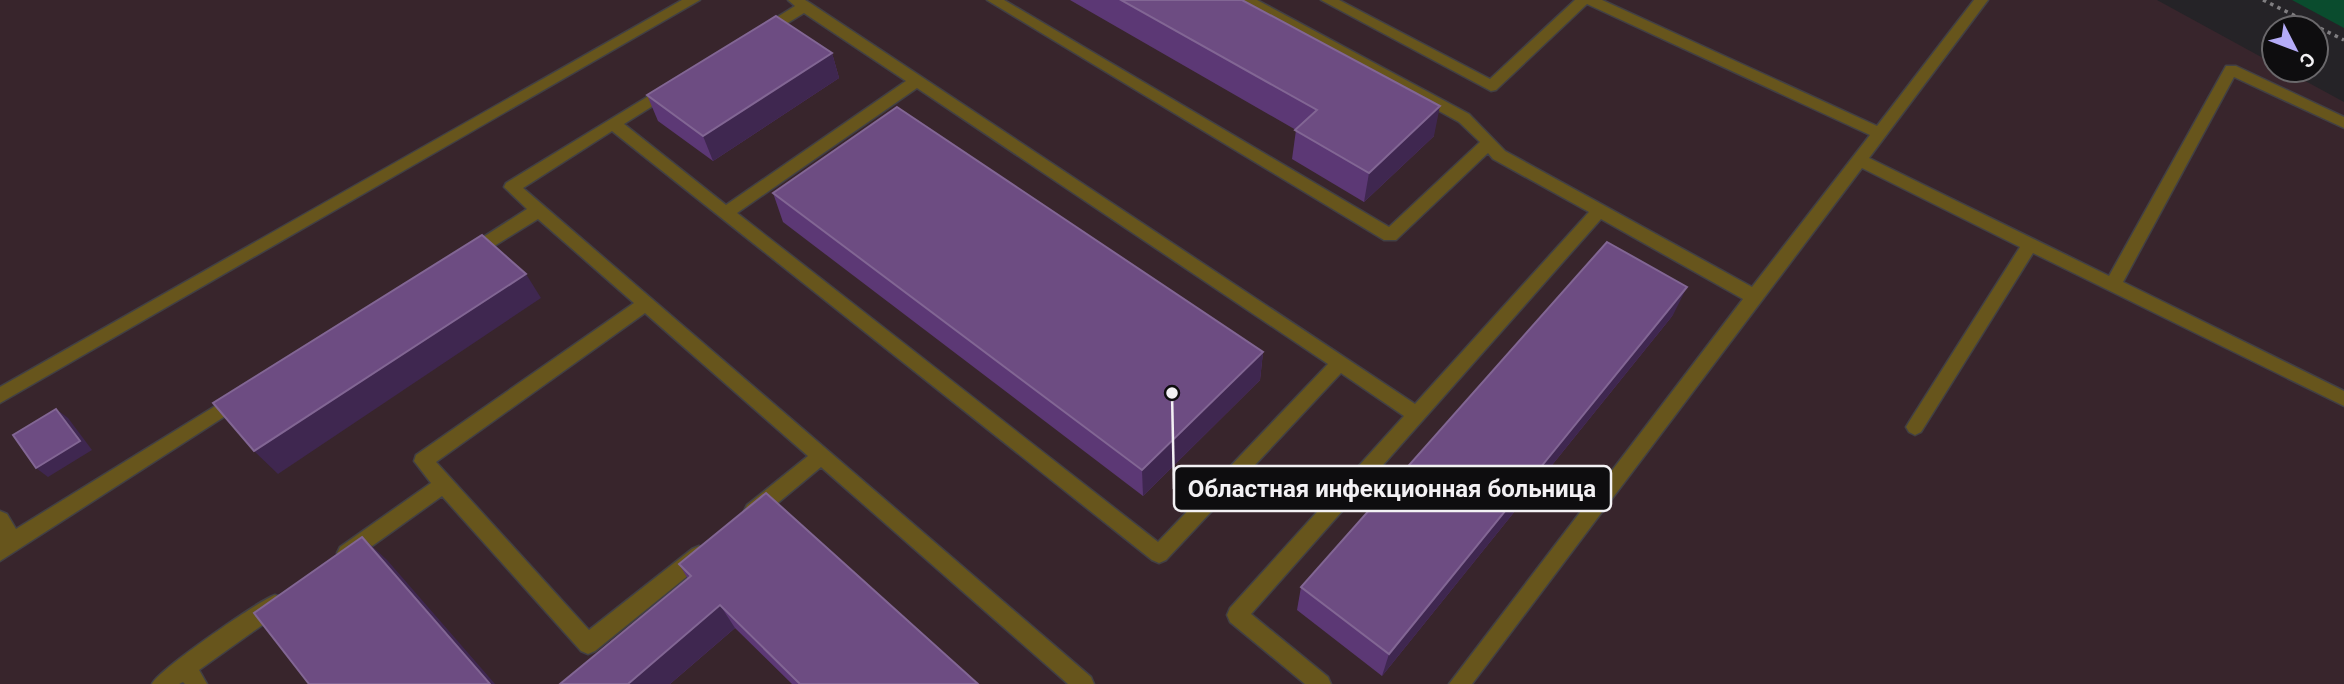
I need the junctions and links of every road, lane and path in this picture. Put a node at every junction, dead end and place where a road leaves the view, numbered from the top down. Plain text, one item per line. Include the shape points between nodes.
1 (693, 0) edge
2 (994, 0) edge
3 (1246, 0) edge
4 (1328, 0) edge
5 (1583, 0) edge
6 (1590, 0) edge
7 (1981, 0) edge
8 (2263, 0) edge
9 (800, 3) edge
10 (2344, 40) edge
11 (748, 41) edge
12 (917, 81) junction
13 (680, 82) edge
14 (2344, 123) edge
15 (613, 124) junction
16 (1879, 134) junction
17 (1489, 143) junction
18 (1858, 160) junction
19 (539, 210) junction
20 (1599, 211) junction
21 (726, 213) junction
22 (2030, 245) junction
23 (457, 261) edge
24 (2113, 285) junction
25 (1755, 297) junction
26 (646, 303) junction
27 (1340, 363) junction
28 (259, 386) edge
29 (0, 396) edge
30 (2344, 399) edge
31 (1416, 414) junction
32 (1915, 427) dead end
33 (822, 456) junction
34 (444, 484) junction
35 (0, 520) edge
36 (737, 524) edge
37 (715, 542) edge
38 (7, 547) edge
39 (331, 564) edge
40 (286, 596) edge
41 (191, 676) edge
42 (162, 684) edge
43 (1084, 684) edge
44 (1321, 684) edge
45 (1458, 684) edge

1 - 29 lane
2 - 17 lane via 1390,236
3 - 17 lane via 1464,118
4 - 5 lane via 1491,86
6 - 16 lane
7 - 16 lane
8 - 10 path
9 - 11 lane
9 - 12 lane
12 - 21 lane
12 - 27 lane
13 - 15 lane
14 - 24 lane via 2231,69
15 - 19 lane via 512,187
15 - 21 lane
16 - 18 lane
17 - 20 lane via 1499,155
18 - 22 lane
18 - 25 lane
19 - 23 lane
19 - 26 lane
20 - 25 lane
20 - 31 lane
21 - 27 lane via 1159,554
22 - 24 lane
22 - 32 lane
24 - 30 lane
25 - 45 lane
26 - 33 lane
26 - 34 lane via 423,461
27 - 31 lane
28 - 38 lane
31 - 44 lane via 1237,615
33 - 36 lane
33 - 43 lane
34 - 37 lane via 588,644
34 - 39 lane
35 - 38 lane
40 - 41 lane
41 - 42 lane

